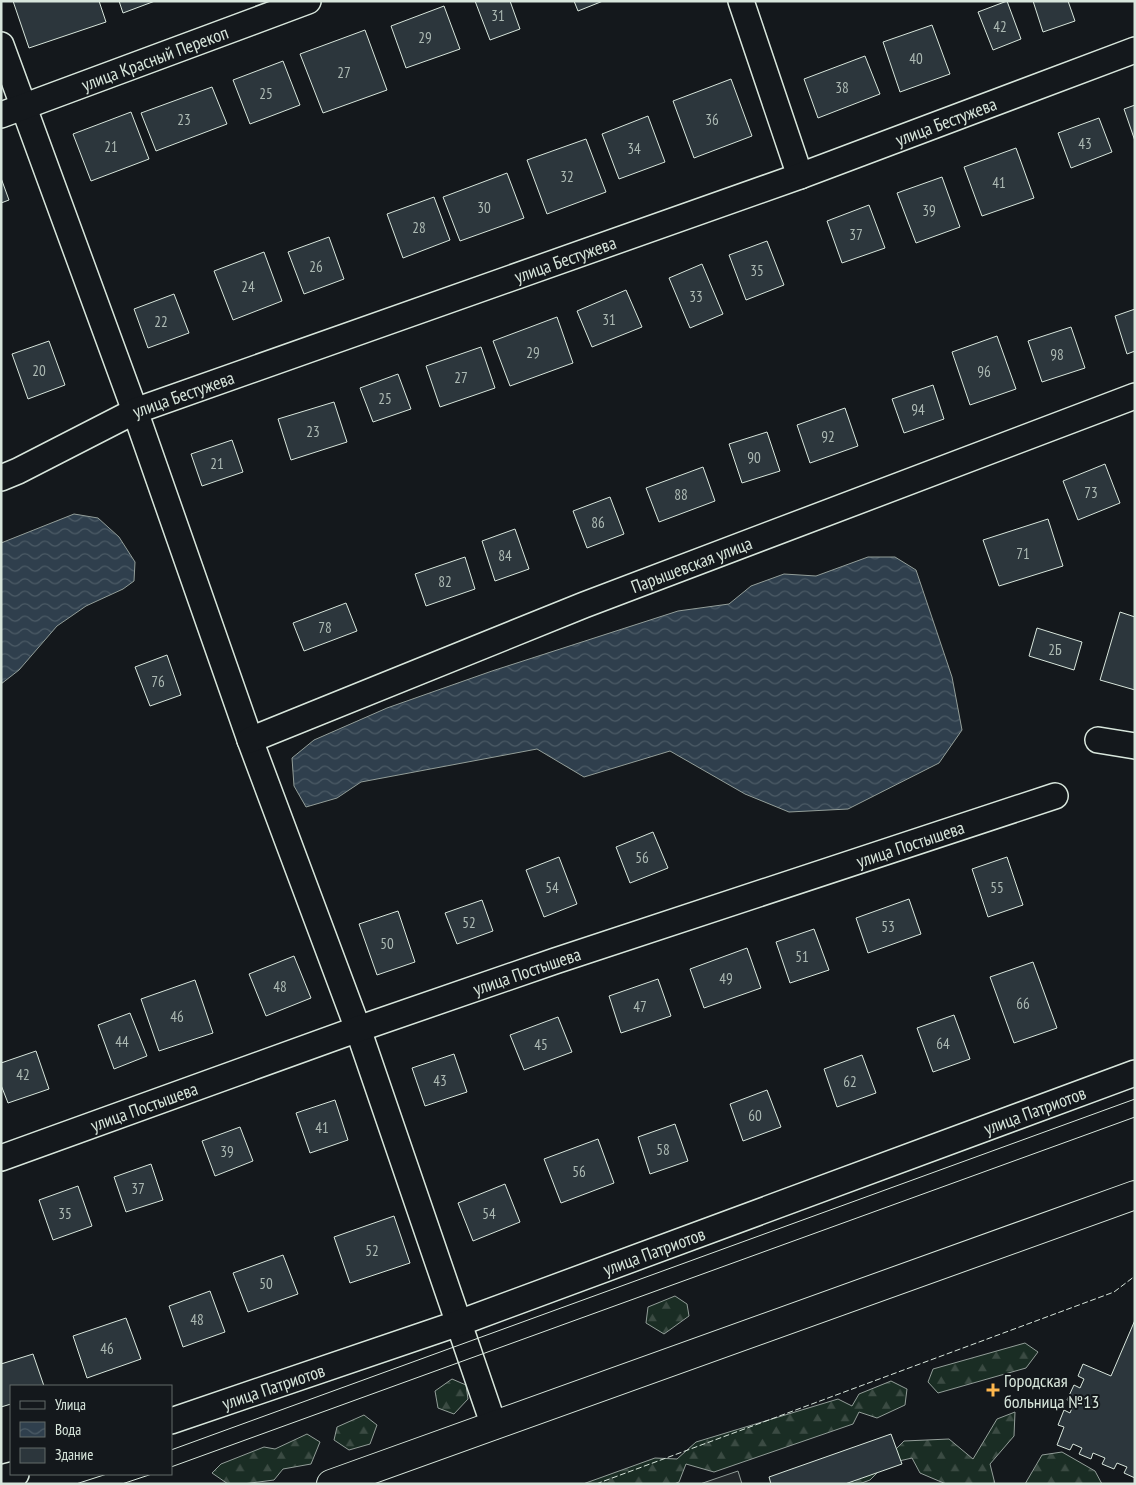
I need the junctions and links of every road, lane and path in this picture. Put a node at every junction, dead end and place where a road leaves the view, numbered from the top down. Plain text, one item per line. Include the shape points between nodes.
1 (308, 1) edge
2 (741, 1) edge
3 (1, 46) edge
4 (1135, 50) edge
5 (24, 106) junction
6 (1, 115) edge
7 (800, 176) junction
8 (1135, 396) edge
9 (135, 411) junction
10 (1, 478) edge
11 (250, 740) junction
12 (1098, 740) dead end
13 (1135, 746) edge
14 (1055, 796) dead end
15 (358, 1029) junction
16 (1135, 1073) edge
17 (1, 1158) edge
18 (1135, 1195) edge
19 (459, 1323) junction
20 (172, 1421) edge
21 (494, 1426) junction
22 (331, 1484) edge

1 - 5 street, улица Красный Перекоп
2 - 7 street
3 - 5 street
4 - 7 street, улица Бестужева
5 - 6 street, улица Красный Перекоп
5 - 9 street
7 - 9 street, улица Бестужева
8 - 11 street, Парышевская улица via 584,605
9 - 10 street, улица Бестужева
9 - 11 street
11 - 15 street
12 - 13 street
14 - 15 street, улица Постышева
15 - 17 street, улица Постышева
15 - 19 street
16 - 19 street, улица Патриотов
18 - 21 main road
19 - 20 street, улица Патриотов
19 - 21 street
21 - 22 main road

